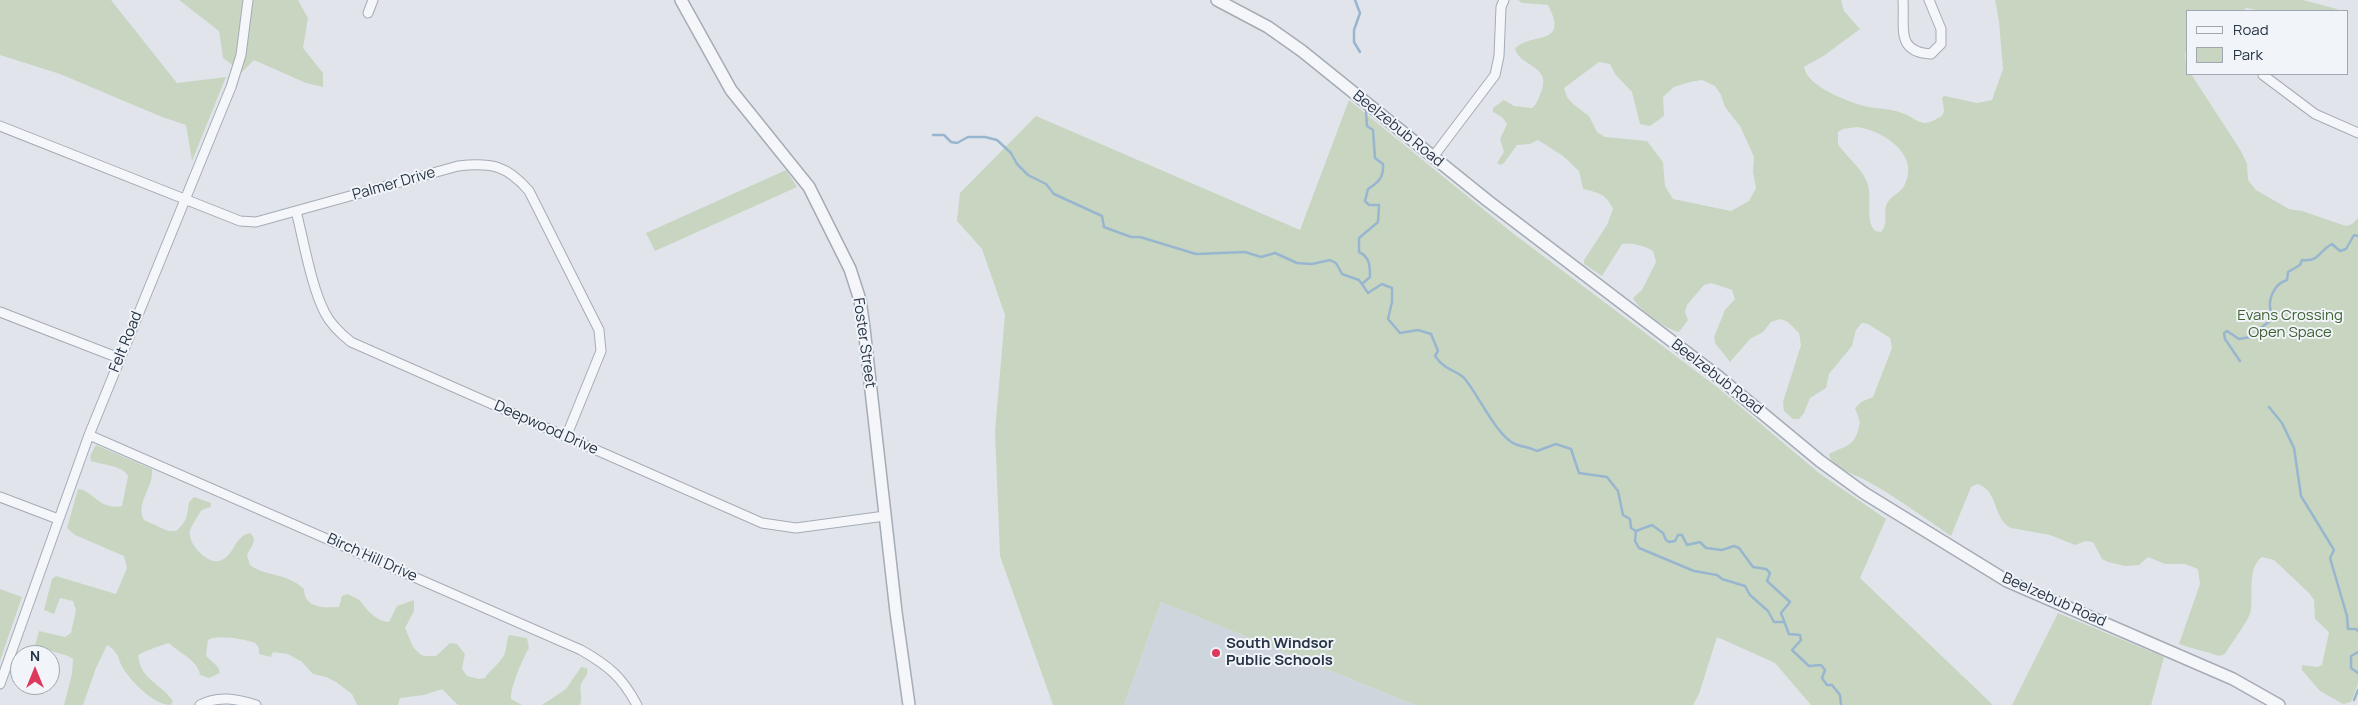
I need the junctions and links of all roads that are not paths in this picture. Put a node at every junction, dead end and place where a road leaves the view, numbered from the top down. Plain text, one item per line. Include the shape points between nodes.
1 (248, 0) edge
2 (373, 0) edge
3 (681, 0) edge
4 (1217, 0) edge
5 (1504, 0) edge
6 (1903, 0) edge
7 (1928, 0) edge
8 (368, 13) dead end
9 (2263, 75) dead end
10 (0, 126) edge
11 (2357, 130) edge
12 (1433, 157) junction
13 (184, 199) junction
14 (296, 211) junction
15 (0, 312) edge
16 (119, 358) junction
17 (89, 435) junction
18 (566, 437) junction
19 (0, 497) edge
20 (885, 516) junction
21 (58, 519) junction
22 (0, 684) edge
23 (2256, 693) junction
24 (200, 705) edge
25 (256, 705) edge
26 (637, 705) edge
27 (909, 705) edge
28 (2268, 705) edge
29 (2279, 705) edge

1 - 13 street, Felt Road via 237,69
2 - 8 street
3 - 20 street, Foster Street via 731,90 809,187 850,269 860,300 864,328
4 - 12 street, Beelzebub Road via 1268,27 1302,51
5 - 12 street via 1495,75
6 - 7 street via 1903,35 1907,46 1917,53 1931,54 1941,44 1941,29
9 - 11 street via 2315,114
10 - 13 street, Palmer Drive
12 - 23 street, Beelzebub Road via 1715,374 1820,462 1864,493 2006,581 2233,679
13 - 14 street, Palmer Drive via 240,221 256,222
13 - 16 street, Felt Road
14 - 18 street, Deepwood Drive via 325,314 350,342
14 - 18 street, Palmer Drive via 458,166 483,163 518,178 529,192 599,330 601,351
15 - 16 street
16 - 17 street, Felt Road
17 - 21 street, Felt Road
17 - 26 street, Birch Hill Drive via 581,650 607,665 626,684
18 - 20 street, Deepwood Drive via 762,523 796,528
19 - 21 street
20 - 27 street, Foster Street
21 - 22 street, Felt Road
23 - 28 street, Beelzebub Road
23 - 29 street, Beelzebub Road
24 - 25 street via 207,701 234,698

